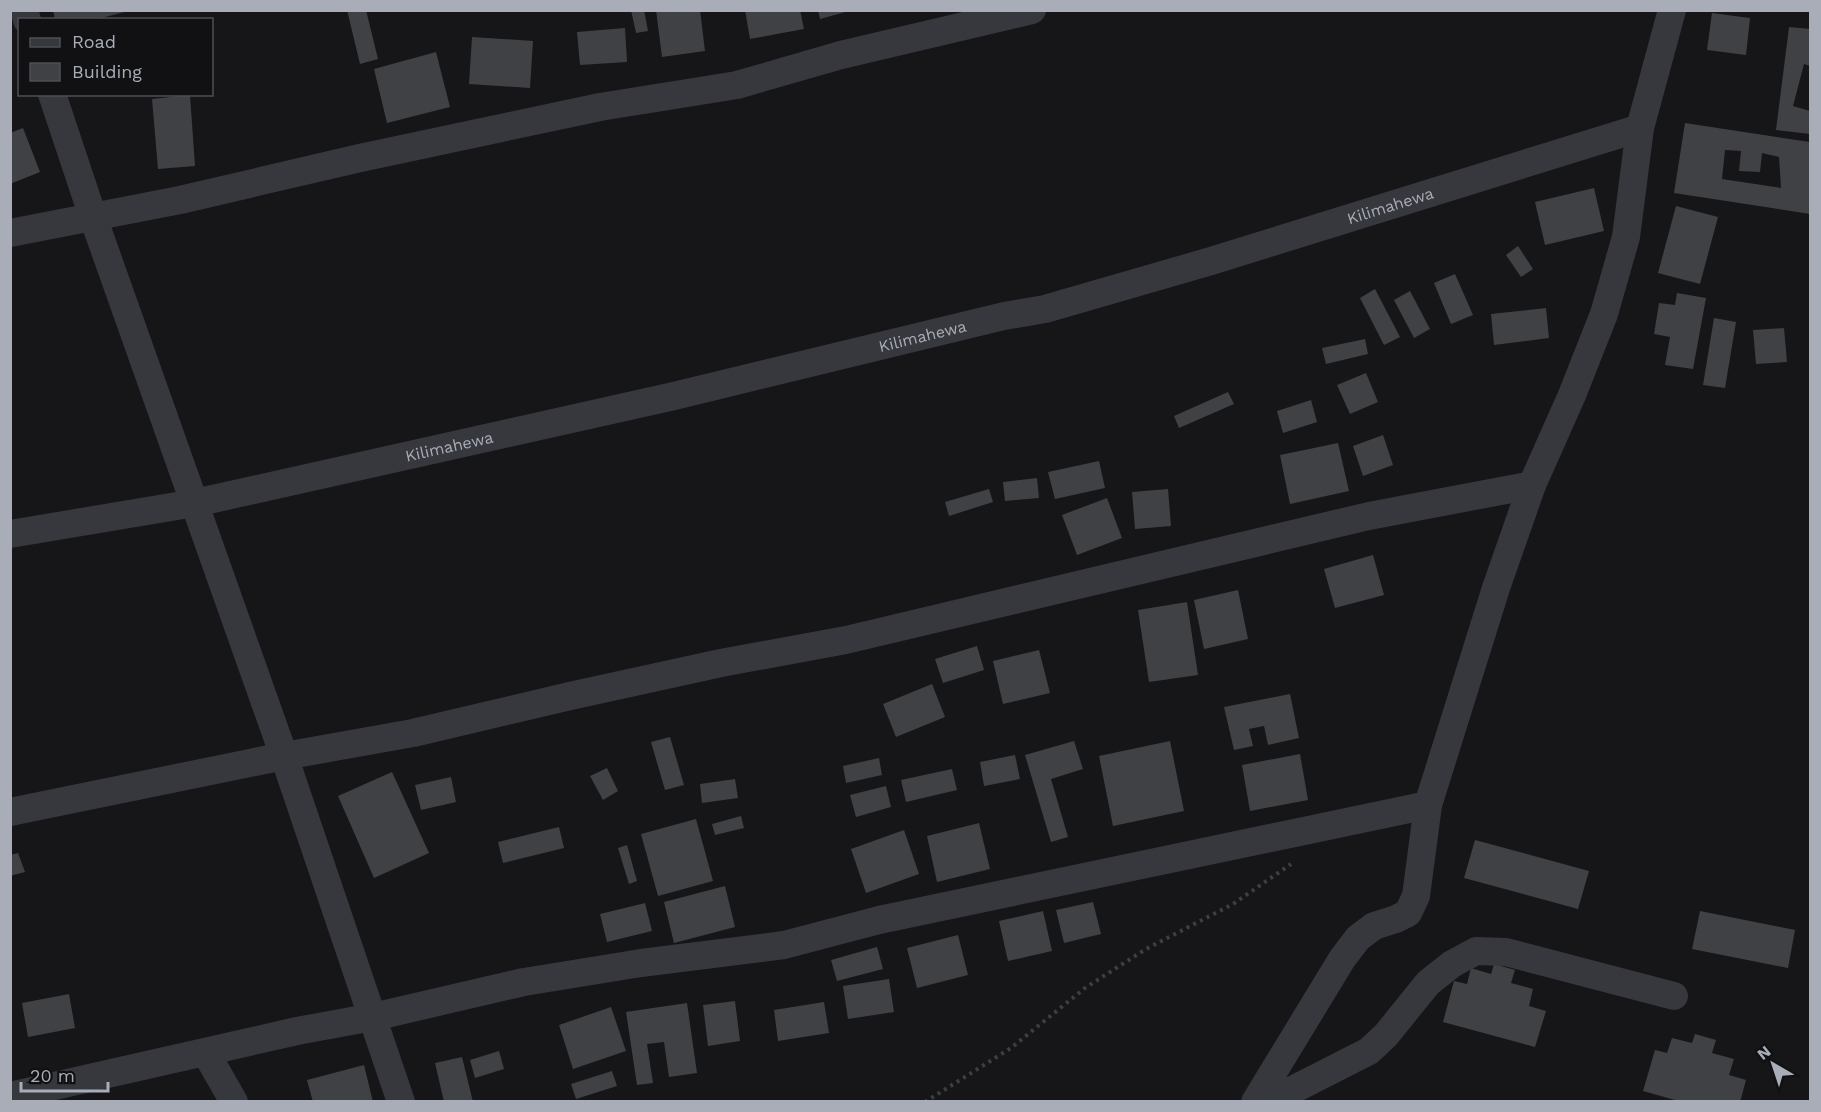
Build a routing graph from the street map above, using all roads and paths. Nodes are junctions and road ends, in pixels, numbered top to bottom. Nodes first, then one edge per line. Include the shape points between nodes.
1 (1032, 10) edge
2 (1672, 10) edge
3 (53, 96) edge
4 (1640, 128) junction
5 (93, 217) junction
6 (10, 233) edge
7 (1532, 485) junction
8 (195, 503) junction
9 (10, 534) edge
10 (284, 756) junction
11 (1428, 805) junction
12 (10, 812) edge
13 (1294, 862) dead end
14 (1674, 996) dead end
15 (373, 1017) junction
16 (206, 1053) junction
17 (10, 1096) edge
18 (234, 1101) edge
19 (401, 1101) edge
20 (925, 1101) edge
21 (1255, 1101) edge
22 (1269, 1101) edge

1 - 5 street via 841,55 737,85 600,107
2 - 4 street
3 - 5 street
4 - 7 street via 1626,237 1604,314
4 - 8 street, Kilimahewa via 1045,309
5 - 6 street
5 - 8 street
7 - 10 street via 1370,516 846,640 721,663 413,733
7 - 11 street
8 - 9 street, Kilimahewa
8 - 10 street
10 - 12 street
10 - 15 street
11 - 15 street via 879,920 784,945 524,982
11 - 21 street via 1416,896 1408,913 1374,926 1358,938
13 - 20 path via 1233,904 1146,949 1085,988 1011,1048
14 - 22 street via 1506,952 1476,951 1428,983 1369,1051
15 - 16 street
15 - 19 street
16 - 17 street
16 - 18 street

